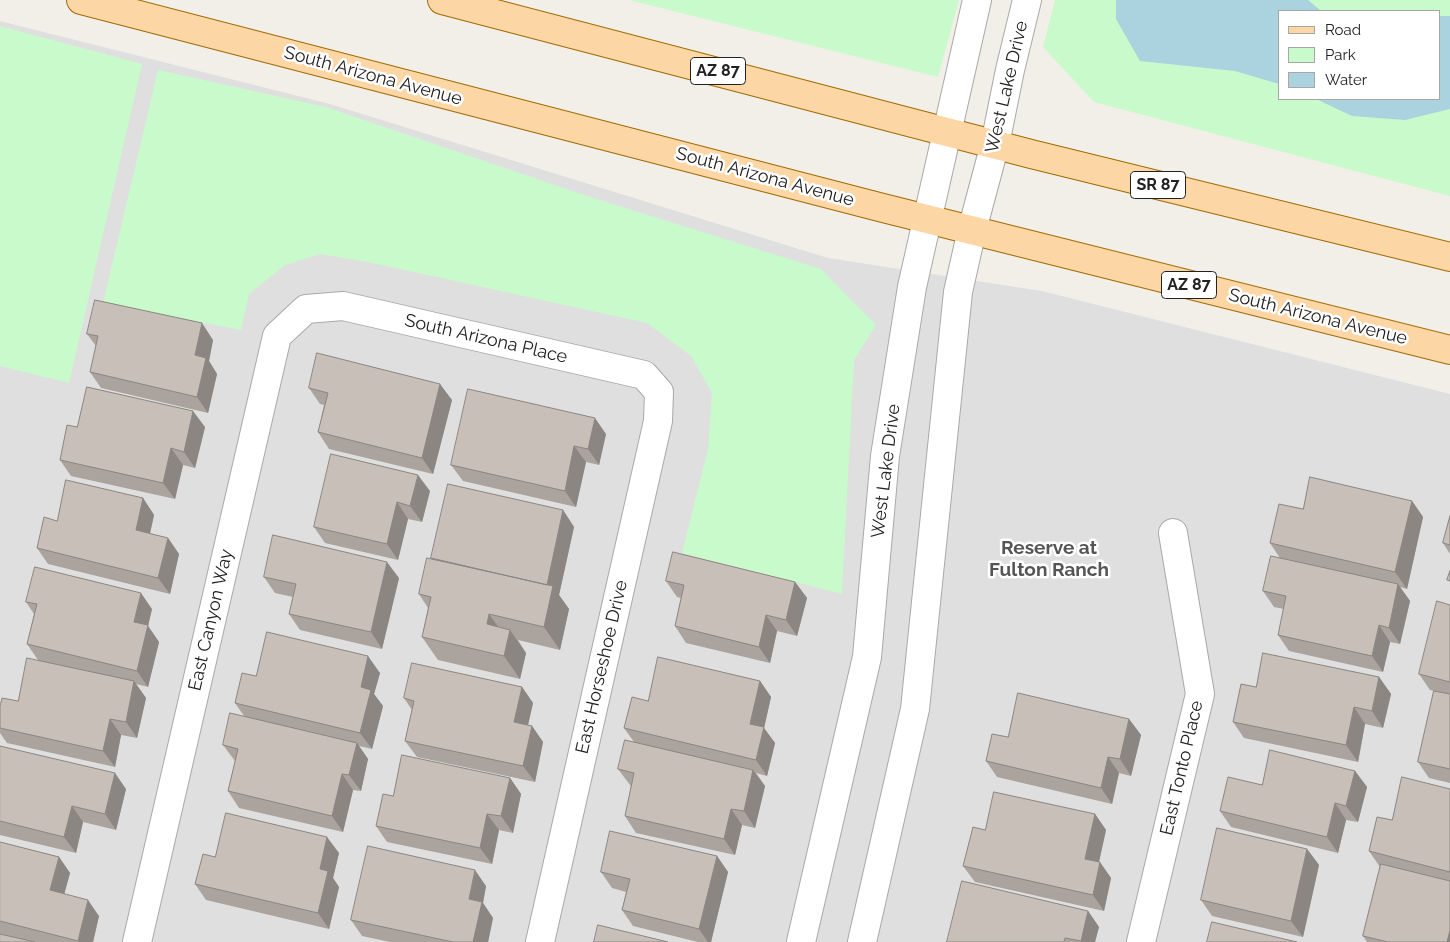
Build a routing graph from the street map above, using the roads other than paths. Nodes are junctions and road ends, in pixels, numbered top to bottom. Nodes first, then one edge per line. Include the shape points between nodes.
1 (81, 0) edge
2 (442, 0) edge
3 (978, 0) edge
4 (1027, 0) edge
5 (946, 131) junction
6 (994, 144) junction
7 (928, 219) junction
8 (972, 230) junction
9 (1450, 257) edge
10 (306, 309) joint
11 (1450, 350) edge
12 (659, 392) joint
13 (1173, 533) dead end
14 (137, 942) edge
15 (540, 942) edge
16 (801, 942) edge
17 (862, 942) edge
18 (1141, 942) edge

1 - 7 main road, South Arizona Avenue / AZ 87
2 - 5 main road, AZ 87
3 - 5 street, West Lake Drive
4 - 6 street, West Lake Drive
5 - 6 main road, AZ 87
5 - 7 street, West Lake Drive
6 - 8 street, West Lake Drive
6 - 9 main road, SR 87
7 - 8 main road, South Arizona Avenue / AZ 87
7 - 16 street, West Lake Drive via 912,287 885,456 866,658
8 - 11 main road, South Arizona Avenue / AZ 87
8 - 17 street, West Lake Drive via 958,292 915,709
10 - 12 street, South Arizona Place via 343,306 644,375
10 - 14 street, East Canyon Way via 277,336
12 - 15 street, East Horseshoe Drive via 658,421
13 - 18 street, East Tonto Place via 1200,694

